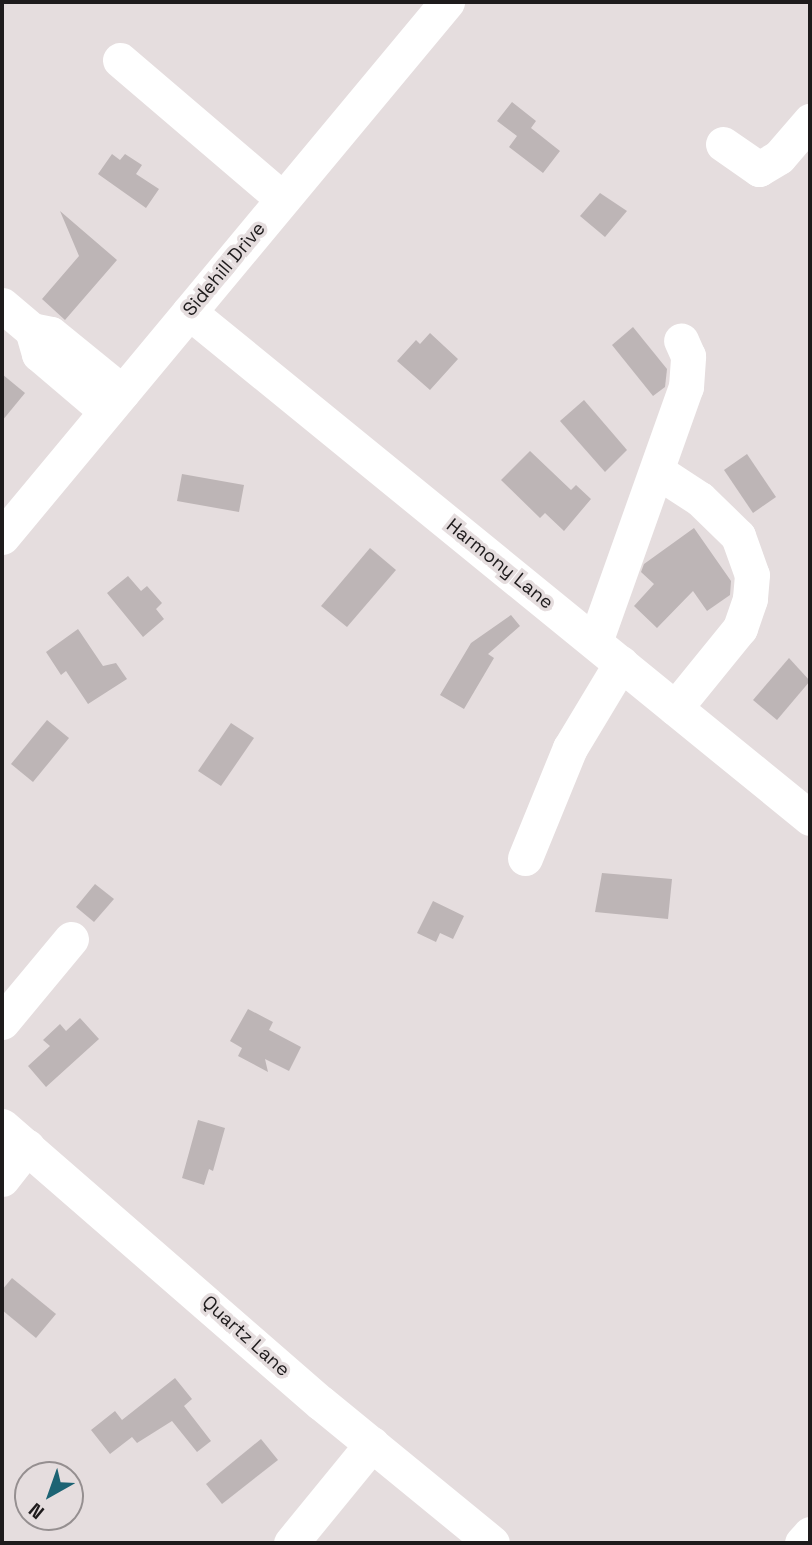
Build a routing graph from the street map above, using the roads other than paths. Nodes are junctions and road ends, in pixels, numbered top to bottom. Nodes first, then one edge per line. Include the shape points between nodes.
1 (447, 2) edge
2 (120, 60) dead end
3 (810, 121) edge
4 (723, 144) dead end
5 (283, 199) junction
6 (2, 305) edge
7 (189, 312) junction
8 (681, 340) dead end
9 (114, 402) junction
10 (657, 471) junction
11 (2, 537) edge
12 (608, 652) junction
13 (676, 708) junction
14 (810, 818) edge
15 (525, 858) dead end
16 (71, 939) dead end
17 (2, 1022) edge
18 (14, 1137) edge
19 (2, 1179) edge
20 (372, 1444) junction
21 (810, 1534) edge
22 (291, 1543) edge
23 (492, 1543) edge
24 (802, 1543) edge

1 - 5 street, Sidehill Drive
2 - 5 street
3 - 4 street via 779,157 759,169
5 - 7 street, Sidehill Drive
6 - 9 street via 32,330 51,334
7 - 9 street, Sidehill Drive
7 - 12 street, Harmony Lane
8 - 10 street via 688,356 686,387
9 - 11 street, Sidehill Drive
10 - 12 street
10 - 13 street via 701,499 737,536 752,575 740,628
12 - 13 street, Harmony Lane
12 - 15 street
13 - 14 street, Harmony Lane
16 - 17 street
18 - 19 street
18 - 20 street, Quartz Lane
20 - 22 street
20 - 23 street, Quartz Lane
21 - 24 street

